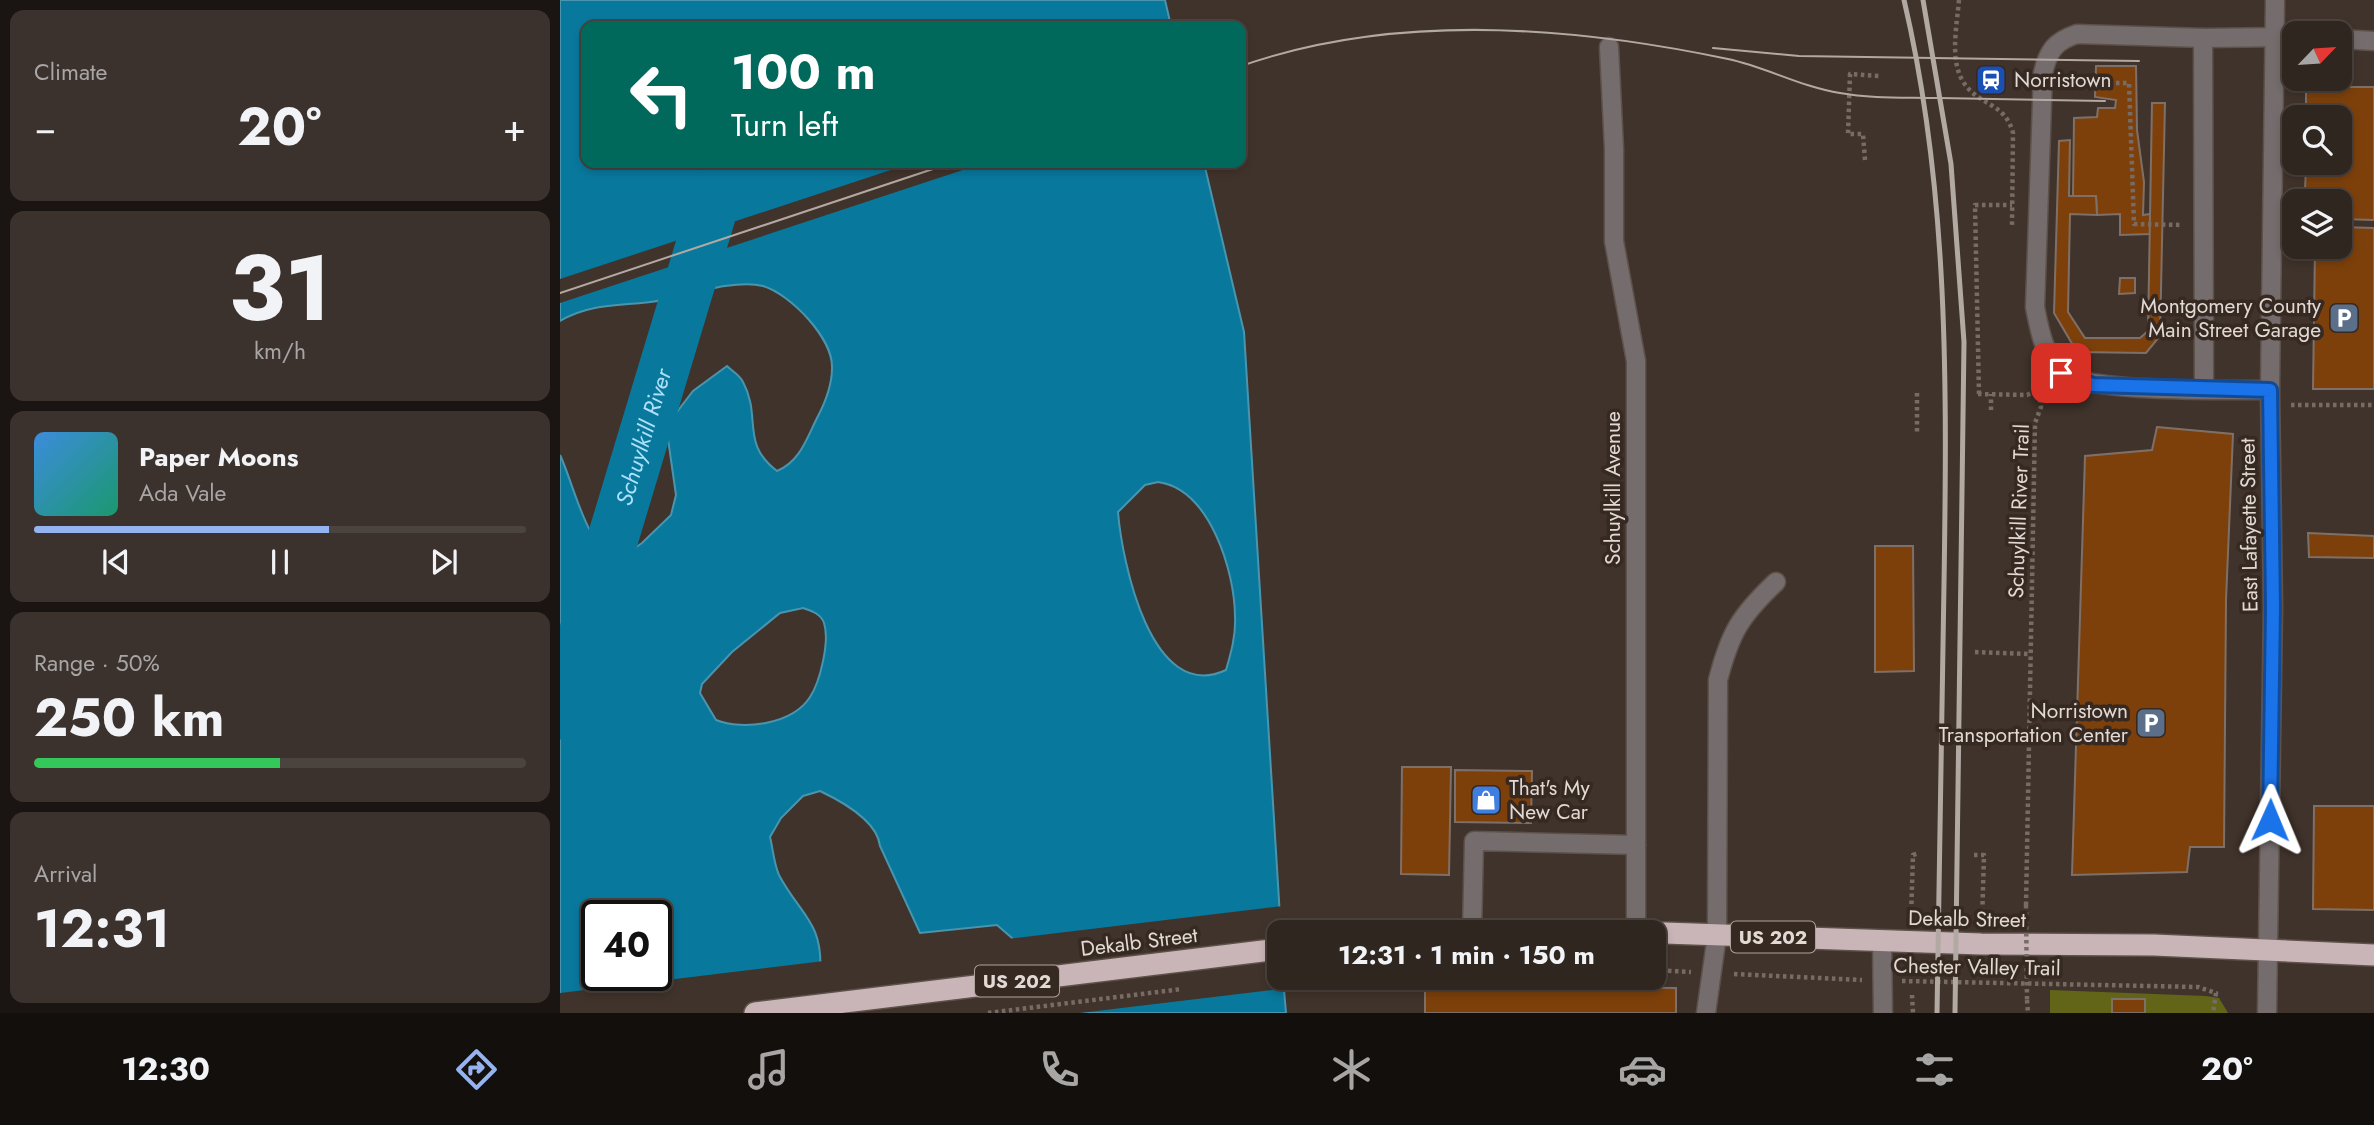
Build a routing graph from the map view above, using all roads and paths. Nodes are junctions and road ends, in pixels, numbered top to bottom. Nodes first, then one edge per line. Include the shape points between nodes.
1 (1959, 0) edge
2 (2275, 0) edge
3 (2274, 36) junction
4 (2282, 36) edge
5 (2203, 38) junction
6 (2352, 40) edge
7 (2374, 41) edge
8 (1609, 47) dead end
9 (1879, 76) dead end
10 (2095, 83) dead end
11 (1864, 160) dead end
12 (2012, 205) junction
13 (2203, 226) junction
14 (2013, 232) dead end
15 (2031, 371) dead end
16 (2204, 389) junction
17 (1917, 393) dead end
18 (1991, 394) junction
19 (2027, 395) dead end
20 (2271, 397) junction
21 (2374, 405) edge
22 (1991, 410) dead end
23 (1917, 433) dead end
24 (1776, 582) dead end
25 (1975, 652) dead end
26 (2030, 654) junction
27 (1636, 845) junction
28 (1919, 853) dead end
29 (1974, 855) dead end
30 (1912, 896) dead end
31 (1983, 900) dead end
32 (1472, 920) edge
33 (1636, 920) edge
34 (1666, 933) edge
35 (1717, 935) junction
36 (1882, 941) junction
37 (1267, 950) edge
38 (2268, 952) junction
39 (2374, 955) edge
40 (1666, 971) edge
41 (1689, 972) dead end
42 (1737, 974) dead end
43 (1881, 981) junction
44 (1196, 987) dead end
45 (1913, 995) dead end
46 (755, 1013) edge
47 (988, 1013) edge
48 (1706, 1013) edge
49 (1883, 1013) edge
50 (1913, 1013) edge
51 (2028, 1013) edge
52 (2213, 1013) edge
53 (2267, 1013) edge

1 - 12 path via 1957,65 1964,84 2010,119
2 - 3 street, East Lafayette Street
3 - 4 street
3 - 5 street
3 - 20 street, East Lafayette Street
5 - 13 street
5 - 16 street via 2077,34 2061,39 2048,52 2043,74 2035,307 2041,335 2061,373 2093,385
6 - 7 street
8 - 27 street, Schuylkill Avenue via 1614,241 1636,361
9 - 11 path via 1850,74 1848,134 1863,134
10 - 13 path via 2129,83 2134,224
12 - 14 path
12 - 18 path via 1975,205 1978,394
13 - 16 street
15 - 26 path, Schuylkill River Trail via 2038,381 2042,407 2035,423
16 - 20 street
17 - 23 path
18 - 19 path
18 - 22 path
20 - 21 path
20 - 38 street, East Lafayette Street
24 - 35 street via 1728,639 1718,680
25 - 26 path
26 - 51 path, Schuylkill River Trail, bridge
27 - 32 street via 1474,841
27 - 33 street, Schuylkill Avenue
28 - 30 path via 1913,855
29 - 31 path via 1984,855
34 - 35 highway, Dekalb Street / US 202
35 - 36 highway, Dekalb Street / US 202
35 - 48 street
36 - 38 highway, Dekalb Street / US 202 via 2154,945
36 - 43 street
37 - 46 highway, Dekalb Street / US 202
38 - 39 highway, Dekalb Street / US 202
38 - 53 street, East Lafayette Street
40 - 41 path
42 - 43 path, Chester Valley Trail
43 - 49 street
43 - 52 path, Chester Valley Trail via 2197,987 2216,993
44 - 47 path
45 - 50 path

